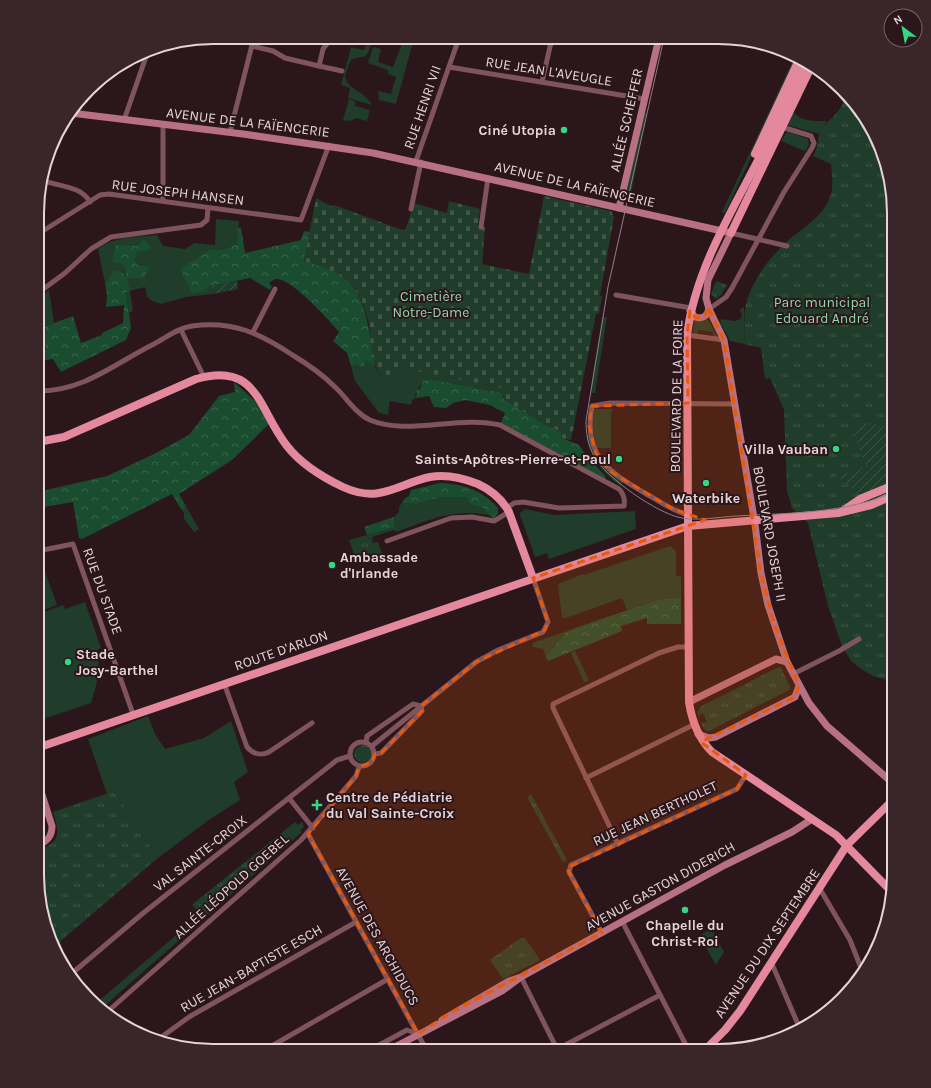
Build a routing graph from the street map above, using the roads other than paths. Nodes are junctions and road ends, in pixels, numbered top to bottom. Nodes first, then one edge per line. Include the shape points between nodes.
1 (327, 44) edge
2 (457, 44) edge
3 (551, 44) edge
4 (658, 44) edge
5 (252, 46) joint
6 (146, 58) edge
7 (797, 64) edge
8 (319, 66) junction
9 (449, 67) junction
10 (803, 67) edge
11 (342, 71) dead end
12 (809, 71) edge
13 (542, 82) junction
14 (645, 99) junction
15 (76, 114) edge
16 (124, 120) junction
17 (163, 124) junction
18 (782, 127) junction
19 (230, 132) junction
20 (770, 138) junction
21 (329, 145) junction
22 (418, 162) junction
23 (488, 178) junction
24 (47, 181) edge
25 (163, 201) junction
26 (90, 202) junction
27 (736, 202) junction
28 (208, 208) junction
29 (619, 208) junction
30 (743, 208) junction
31 (411, 209) dead end
32 (481, 227) dead end
33 (44, 230) edge
34 (726, 232) junction
35 (758, 239) junction
36 (787, 246) dead end
37 (44, 289) edge
38 (275, 289) dead end
39 (616, 295) dead end
40 (691, 308) junction
41 (708, 308) junction
42 (181, 330) junction
43 (253, 332) junction
44 (687, 335) junction
45 (724, 340) junction
46 (204, 377) junction
47 (44, 391) edge
48 (684, 403) junction
49 (735, 404) junction
50 (44, 441) edge
51 (887, 488) edge
52 (887, 498) edge
53 (508, 510) junction
54 (838, 513) junction
55 (689, 515) junction
56 (755, 521) junction
57 (688, 526) junction
58 (387, 541) dead end
59 (44, 550) edge
60 (533, 578) junction
61 (859, 639) dead end
62 (688, 647) junction
63 (788, 662) junction
64 (793, 674) junction
65 (224, 683) junction
66 (799, 686) junction
67 (689, 702) junction
68 (421, 706) junction
69 (133, 714) junction
70 (312, 723) dead end
71 (693, 724) junction
72 (698, 734) junction
73 (366, 742) junction
74 (44, 746) edge
75 (372, 746) junction
76 (375, 754) junction
77 (350, 756) junction
78 (359, 767) junction
79 (746, 775) junction
80 (586, 778) junction
81 (887, 778) edge
82 (289, 798) junction
83 (44, 801) edge
84 (45, 804) joint
85 (887, 807) edge
86 (812, 819) junction
87 (313, 828) junction
88 (308, 834) junction
89 (44, 841) edge
90 (618, 844) junction
91 (847, 845) junction
92 (887, 887) edge
93 (820, 889) junction
94 (622, 921) junction
95 (356, 922) junction
96 (602, 933) junction
97 (772, 964) junction
98 (860, 966) edge
99 (74, 972) edge
100 (521, 978) junction
101 (388, 979) junction
102 (660, 994) junction
103 (110, 1009) edge
104 (798, 1024) edge
105 (418, 1034) junction
106 (162, 1036) edge
107 (275, 1044) edge
108 (381, 1044) edge
109 (400, 1044) edge
110 (423, 1044) edge
111 (553, 1044) edge
112 (567, 1044) edge
113 (685, 1044) edge
114 (711, 1044) edge

1 - 8 street
2 - 9 street, RUE HENRI VII
3 - 13 street
4 - 14 main road, ALLÉE SCHEFFER
5 - 8 street via 273,51 285,58
5 - 19 street
6 - 16 street
7 - 27 main road, BOULEVARD DE LA FOIRE via 749,167
8 - 11 street
9 - 13 street, RUE JEAN L'AVEUGLE
9 - 22 street, RUE HENRI VII
10 - 20 main road, BOULEVARD DE LA FOIRE
12 - 18 main road, BOULEVARD DE LA FOIRE
13 - 14 street, RUE JEAN L'AVEUGLE
14 - 29 main road, ALLÉE SCHEFFER
15 - 16 main road, AVENUE DE LA FAÏENCERIE
16 - 17 main road, AVENUE DE LA FAÏENCERIE
17 - 19 main road, AVENUE DE LA FAÏENCERIE
17 - 25 street
18 - 30 main road, BOULEVARD DE LA FOIRE
18 - 35 street via 808,135 814,143
19 - 21 main road, AVENUE DE LA FAÏENCERIE
20 - 27 main road, BOULEVARD DE LA FOIRE
20 - 30 main road, BOULEVARD DE LA FOIRE
21 - 22 main road, AVENUE DE LA FAÏENCERIE
21 - 28 street, RUE JOSEPH HANSEN via 301,220
22 - 23 main road, AVENUE DE LA FAÏENCERIE
22 - 31 street
23 - 29 main road, AVENUE DE LA FAÏENCERIE
23 - 32 street
24 - 26 street via 80,190
25 - 26 street, RUE JOSEPH HANSEN via 109,194 100,195
25 - 28 street, RUE JOSEPH HANSEN
26 - 33 street, RUE JOSEPH HANSEN
27 - 34 main road, BOULEVARD DE LA FOIRE
28 - 37 street via 207,220 201,225 118,236 100,242
29 - 34 main road, AVENUE DE LA FAÏENCERIE
30 - 34 main road, BOULEVARD DE LA FOIRE
34 - 35 street
34 - 40 main road, BOULEVARD DE LA FOIRE via 698,285
34 - 41 main road, BOULEVARD JOSEPH II via 708,280
35 - 36 street
35 - 41 street via 726,297
38 - 43 street
39 - 40 street
40 - 41 main road via 698,302
40 - 41 main road via 695,317 702,318
40 - 44 main road, BOULEVARD DE LA FOIRE
41 - 45 main road, BOULEVARD JOSEPH II
42 - 43 street via 192,326 221,325
42 - 46 street
42 - 47 street via 149,345 115,368 94,378
43 - 53 street via 321,374 369,419 398,425 479,422 500,425 619,489 624,496 624,506 559,508 523,502 514,503
44 - 45 street
44 - 48 main road, BOULEVARD DE LA FOIRE
45 - 49 main road, BOULEVARD JOSEPH II
46 - 50 main road via 64,437
46 - 53 main road via 223,375 236,378 249,386 261,400 282,438 295,455 331,481 358,492 373,494 389,492 420,480 440,476 461,478 491,491
48 - 49 street
48 - 55 main road, BOULEVARD DE LA FOIRE
48 - 55 street via 610,403 592,406 589,425 596,454 611,472 673,509
49 - 56 main road, BOULEVARD JOSEPH II
51 - 54 main road via 860,499
52 - 54 main road, ROUTE D'ARLON
53 - 58 street via 494,521 472,517 451,518
53 - 60 main road
54 - 56 main road, ROUTE D'ARLON
55 - 57 main road, BOULEVARD DE LA FOIRE
56 - 57 main road, ROUTE D'ARLON
56 - 63 main road, BOULEVARD JOSEPH II via 762,579
57 - 60 main road, ROUTE D'ARLON
57 - 62 main road, BOULEVARD DE LA FOIRE
59 - 69 street, RUE DU STADE via 73,544
60 - 65 main road, ROUTE D'ARLON
60 - 68 street, VAL SAINTE-CROIX via 548,622 545,630 481,659
61 - 64 street
62 - 67 main road, BOULEVARD DE LA FOIRE
62 - 80 street via 659,652 554,704 553,708
63 - 64 main road, BOULEVARD JOSEPH II
63 - 67 main road via 776,659
64 - 66 main road, BOULEVARD JOSEPH II
65 - 69 main road, ROUTE D'ARLON
65 - 70 street via 247,747 255,753 269,752
66 - 72 main road via 795,697 716,737 709,738
66 - 81 main road, BOULEVARD JOSEPH II via 808,703 827,726
67 - 71 main road, BOULEVARD DE LA FOIRE
68 - 73 street, VAL SAINTE-CROIX via 413,704 367,736
68 - 75 street, VAL SAINTE-CROIX
68 - 76 street, VAL SAINTE-CROIX via 422,711 381,753
69 - 74 main road, ROUTE D'ARLON
71 - 72 main road, BOULEVARD DE LA FOIRE
71 - 80 street
72 - 79 main road, BOULEVARD DE LA FOIRE via 712,752
73 - 75 street
73 - 77 street, VAL SAINTE-CROIX via 356,743
75 - 76 street
76 - 78 street, VAL SAINTE-CROIX via 372,762
77 - 78 street via 353,763
77 - 82 street, VAL SAINTE-CROIX via 340,758
78 - 87 street, ALLÉE LÉOPOLD GOEBEL via 356,776
79 - 86 main road, BOULEVARD DE LA FOIRE
79 - 90 street, RUE JEAN BERTHOLET via 737,789
80 - 90 street
82 - 87 street
82 - 99 street, VAL SAINTE-CROIX via 142,914
83 - 84 main road
84 - 89 main road via 52,833
85 - 91 main road, AVENUE DU DIX SEPTEMBRE
86 - 91 main road, BOULEVARD DE LA FOIRE
86 - 94 main road, AVENUE GASTON DIDERICH
87 - 88 street, ALLÉE LÉOPOLD GOEBEL
88 - 95 street, AVENUE DES ARCHIDUCS
88 - 103 street, ALLÉE LÉOPOLD GOEBEL
90 - 96 street, RUE JEAN BERTHOLET via 569,868 575,885
91 - 92 main road, BOULEVARD DE LA FOIRE
91 - 93 main road, AVENUE DU DIX SEPTEMBRE
93 - 97 main road, AVENUE DU DIX SEPTEMBRE
93 - 98 street via 850,940
94 - 96 main road, AVENUE GASTON DIDERICH
94 - 102 street
95 - 101 street, AVENUE DES ARCHIDUCS
95 - 106 street, RUE JEAN-BAPTISTE ESCH via 189,1017
96 - 100 main road, AVENUE GASTON DIDERICH
97 - 104 street
97 - 114 main road, AVENUE DU DIX SEPTEMBRE via 740,1011
100 - 105 main road, AVENUE GASTON DIDERICH via 454,1018
100 - 111 street
101 - 105 street, AVENUE DES ARCHIDUCS
101 - 107 street
102 - 112 street
102 - 113 street
105 - 108 street, AVENUE GASTON DIDERICH via 407,1030
105 - 109 main road, AVENUE GASTON DIDERICH
105 - 110 street, AVENUE DES ARCHIDUCS

